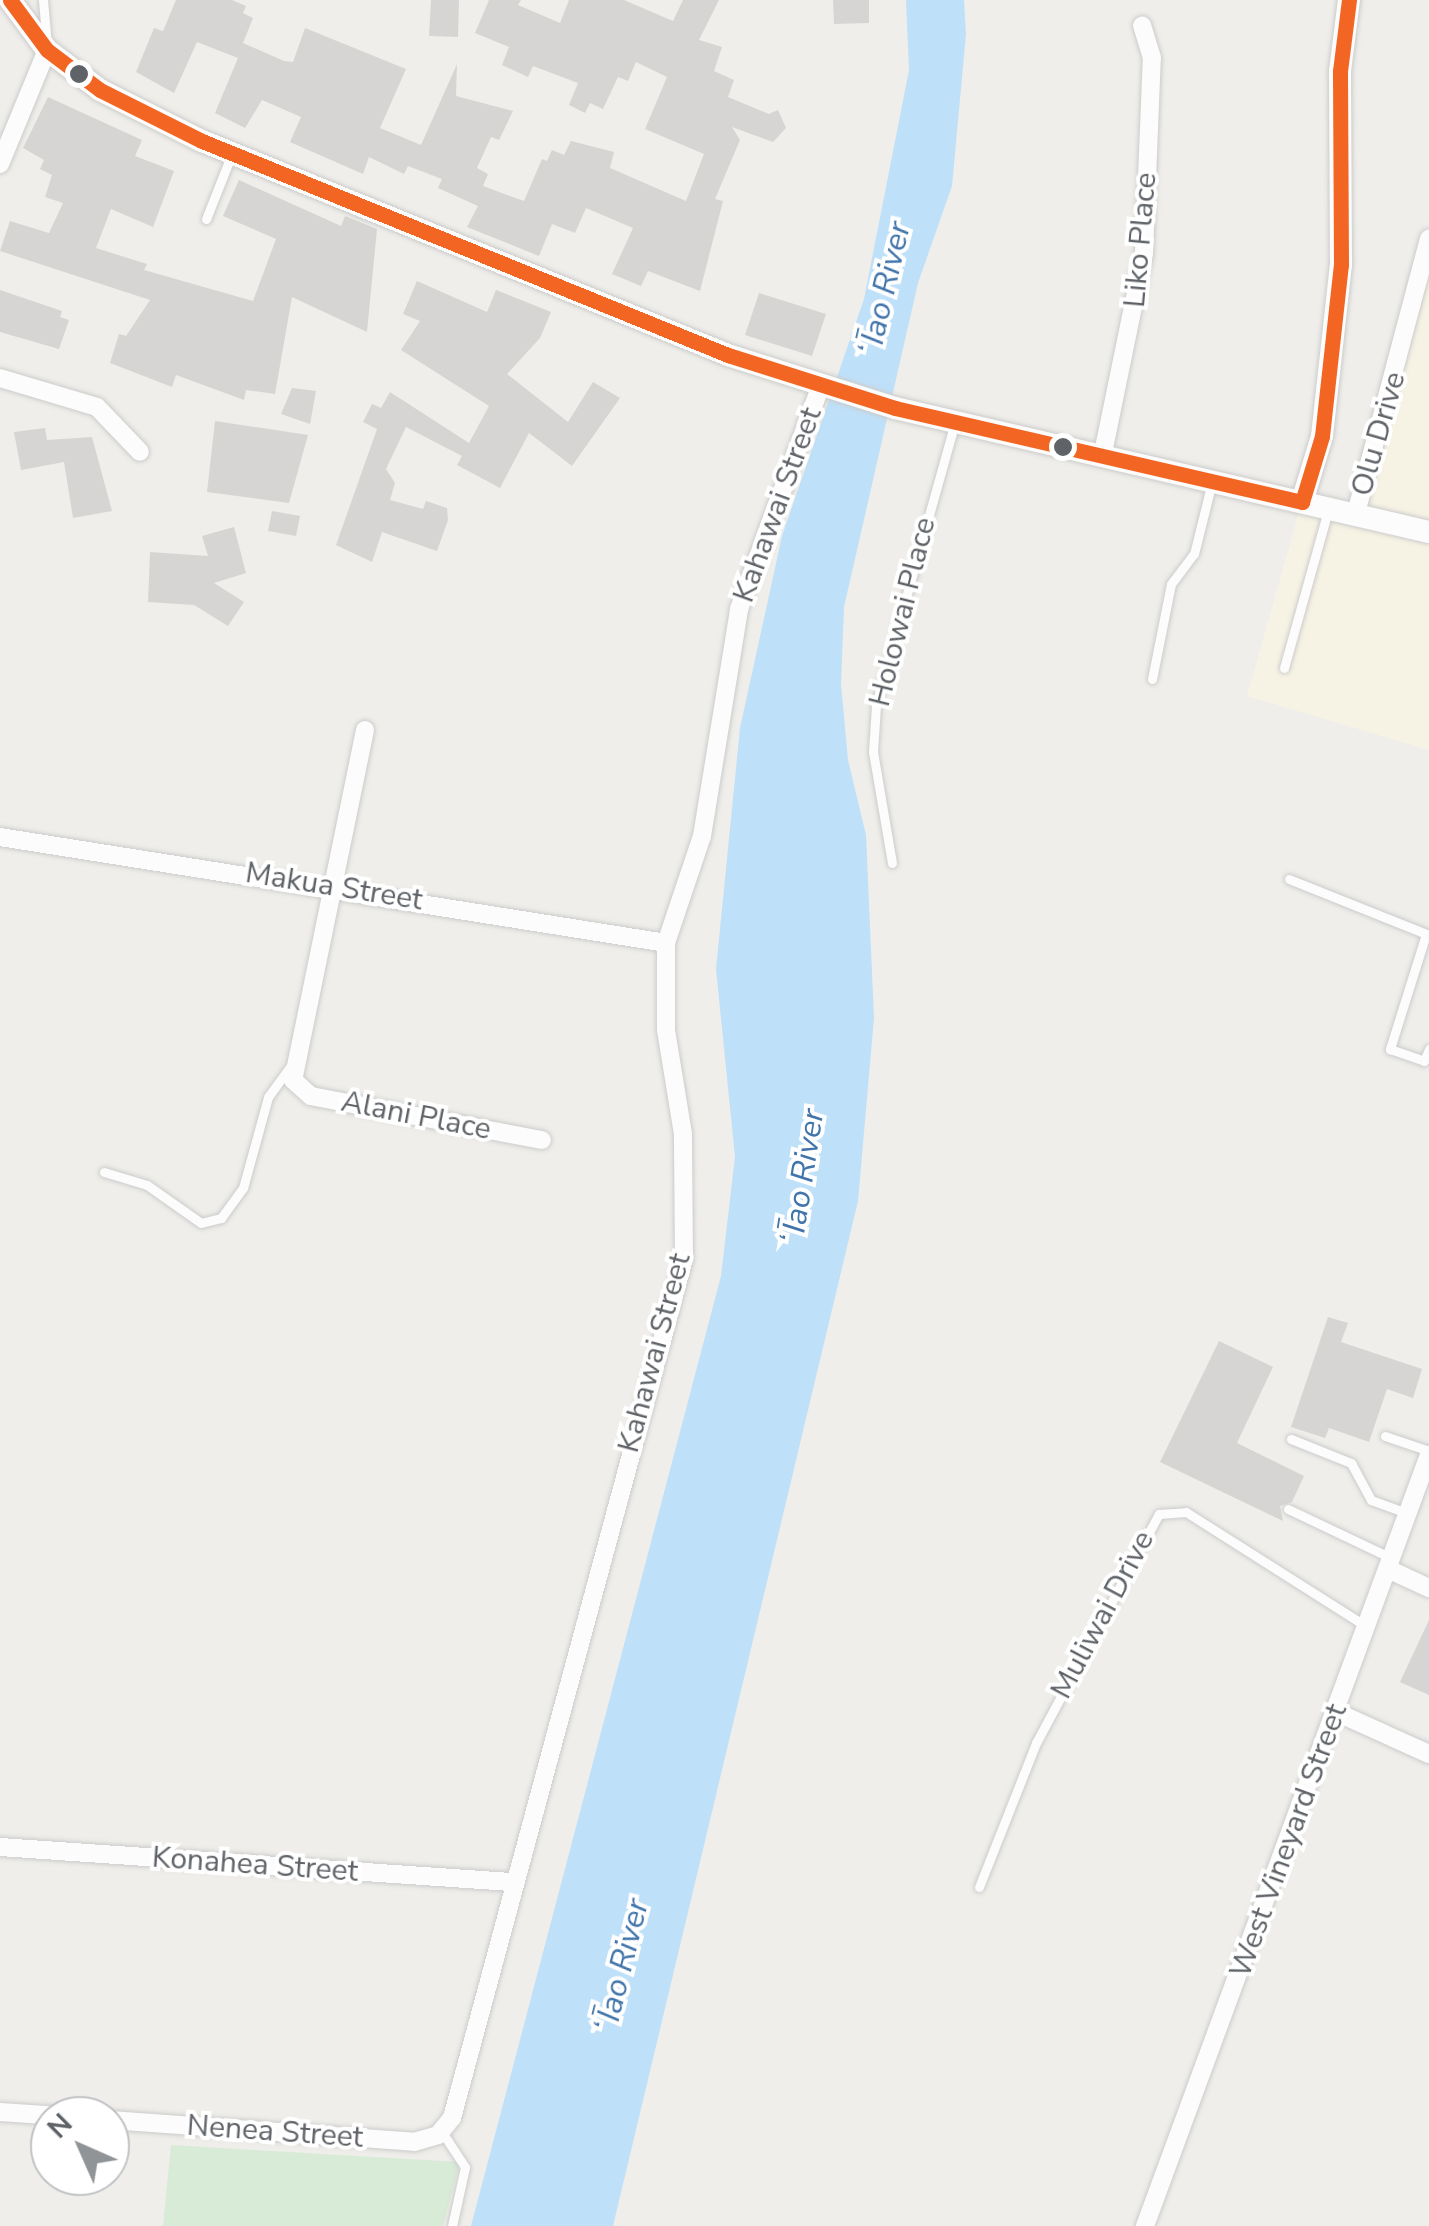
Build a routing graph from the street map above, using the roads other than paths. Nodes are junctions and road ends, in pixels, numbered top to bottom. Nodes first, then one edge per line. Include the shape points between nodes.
1 (10, 0) edge
2 (43, 0) edge
3 (1349, 0) edge
4 (1142, 25) dead end
5 (47, 50) junction
6 (232, 154) junction
7 (0, 164) edge
8 (206, 219) dead end
9 (1429, 239) edge
10 (1428, 264) edge
11 (0, 378) edge
12 (820, 388) junction
13 (954, 422) junction
14 (140, 452) dead end
15 (1103, 452) junction
16 (1213, 480) junction
17 (1302, 502) junction
18 (1329, 507) junction
19 (1356, 513) junction
20 (1429, 532) edge
21 (1284, 668) dead end
22 (1152, 679) dead end
23 (364, 730) dead end
24 (0, 837) edge
25 (892, 863) dead end
26 (1289, 879) dead end
27 (330, 885) junction
28 (1427, 935) edge
29 (666, 943) junction
30 (1429, 1048) edge
31 (293, 1074) junction
32 (542, 1140) dead end
33 (104, 1172) dead end
34 (1385, 1436) dead end
35 (1290, 1439) dead end
36 (1428, 1459) edge
37 (1288, 1509) dead end
38 (1409, 1514) junction
39 (1392, 1564) junction
40 (1429, 1588) edge
41 (1368, 1627) junction
42 (1336, 1712) junction
43 (1429, 1754) edge
44 (0, 1847) edge
45 (511, 1882) junction
46 (979, 1887) dead end
47 (0, 2112) edge
48 (30, 2114) edge
49 (130, 2121) edge
50 (440, 2134) junction
51 (452, 2226) edge
52 (1145, 2226) edge

1 - 5 street
2 - 5 lane
3 - 17 street via 1340,71 1340,265 1322,436
4 - 15 street, Liko Place via 1152,58 1144,253
5 - 6 street via 100,90
5 - 7 street
6 - 8 lane
6 - 12 street
9 - 10 street, Olu Drive
10 - 19 street, Olu Drive
11 - 14 street via 97,407
12 - 13 street
12 - 29 street, Kahawai Street via 739,609 702,836
13 - 15 street
13 - 25 lane, Holowai Place via 876,706 873,752
15 - 16 street
16 - 17 street
16 - 22 lane via 1194,554 1171,584
17 - 18 street
18 - 19 street
18 - 21 lane
19 - 20 street
23 - 27 street
24 - 27 street, Makua Street
26 - 28 lane
27 - 29 street, Makua Street
27 - 31 street
28 - 30 lane via 1390,1048 1424,1060
29 - 45 street, Kahawai Street via 664,1001 684,1150 684,1259
31 - 32 street, Alani Place via 310,1096
31 - 33 lane via 268,1097 250,1171 221,1218 202,1224 148,1186
34 - 36 lane
35 - 38 lane via 1351,1463 1371,1500
36 - 38 street, West Vineyard Street
37 - 39 lane
38 - 39 street, West Vineyard Street
39 - 40 street
39 - 41 street, West Vineyard Street
41 - 42 street, West Vineyard Street
41 - 46 lane, Muliwai Drive via 1186,1512 1159,1514 1036,1743
42 - 43 street
42 - 52 street, West Vineyard Street
44 - 45 street, Konahea Street
45 - 50 street, Kahawai Street via 454,2110
47 - 48 street
49 - 50 street, Nenea Street via 414,2142
50 - 51 lane via 466,2167

